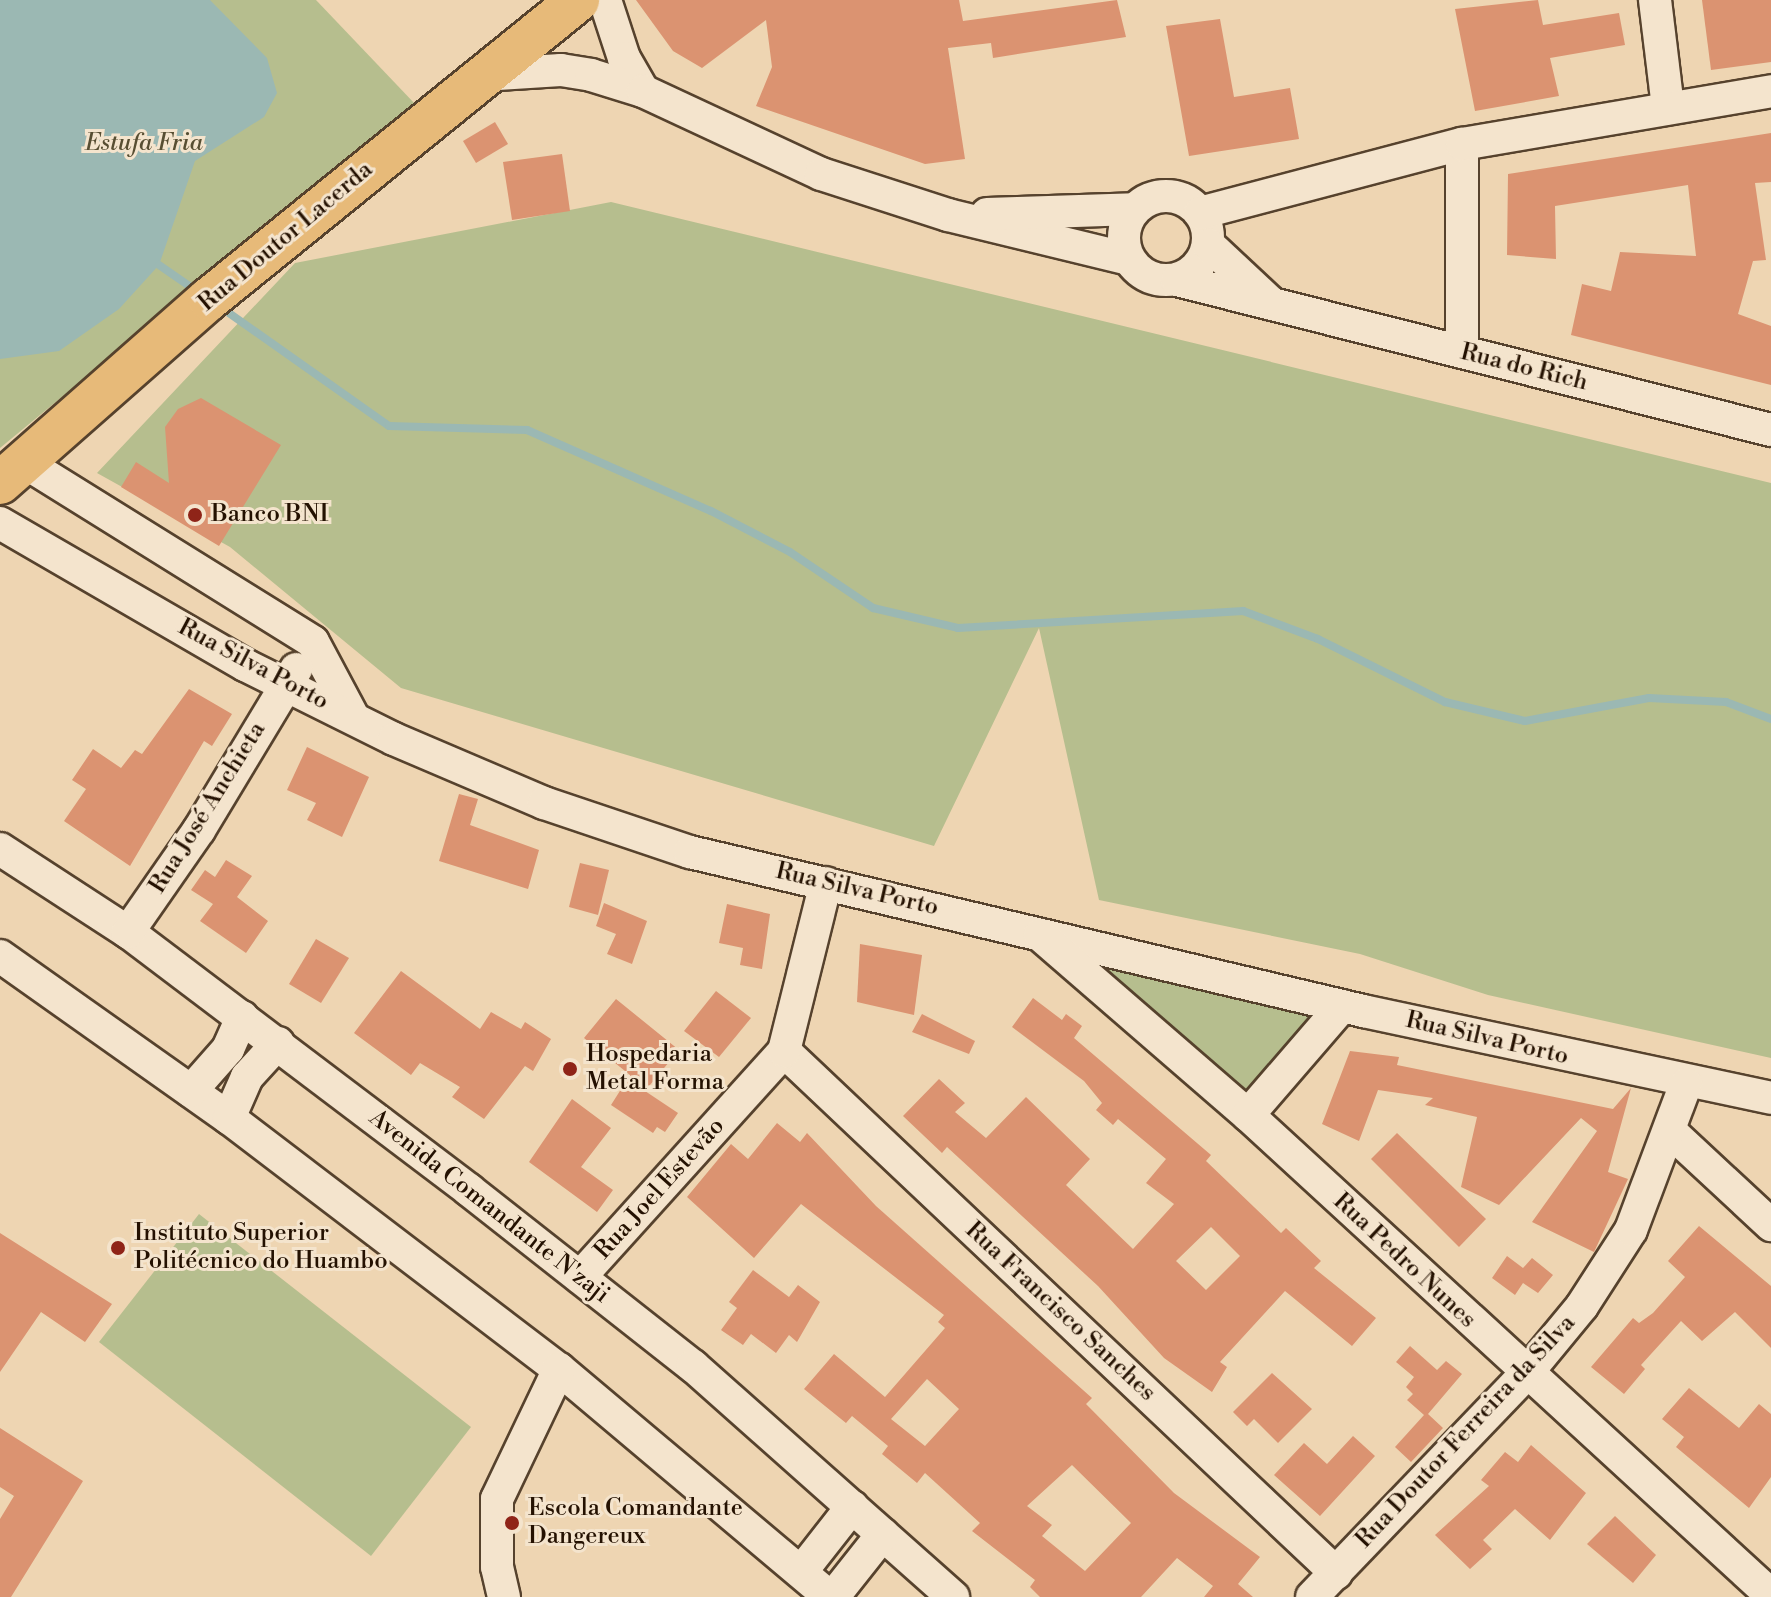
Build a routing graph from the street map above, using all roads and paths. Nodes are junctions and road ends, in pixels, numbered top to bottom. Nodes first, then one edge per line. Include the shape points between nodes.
1 (578, 0) edge
2 (605, 0) edge
3 (1655, 0) edge
4 (482, 75) junction
5 (643, 91) junction
6 (1771, 91) edge
7 (1668, 108) junction
8 (1462, 144) junction
9 (1134, 209) junction
10 (1200, 213) junction
11 (948, 215) junction
12 (1209, 245) junction
13 (1128, 259) junction
14 (1177, 280) junction
15 (1277, 309) junction
16 (1462, 352) junction
17 (1771, 430) edge
18 (12, 472) edge
19 (0, 523) edge
20 (313, 642) junction
21 (286, 685) junction
22 (352, 715) junction
23 (0, 849) edge
24 (826, 883) junction
25 (1034, 930) junction
26 (128, 932) junction
27 (0, 956) edge
28 (1342, 1006) junction
29 (242, 1017) junction
30 (278, 1043) junction
31 (784, 1051) junction
32 (1686, 1084) junction
33 (191, 1091) junction
34 (1771, 1098) edge
35 (1248, 1115) junction
36 (229, 1118) junction
37 (1671, 1132) junction
38 (1771, 1225) edge
39 (580, 1277) junction
40 (559, 1369) junction
41 (1526, 1374) junction
42 (852, 1507) junction
43 (883, 1534) junction
44 (801, 1572) junction
45 (1336, 1573) junction
46 (1771, 1595) edge
47 (504, 1597) edge
48 (832, 1597) edge
49 (953, 1597) edge
50 (1312, 1597) edge

1 - 4 main road, Rua Doutor Lacerda
2 - 5 street via 618,45
3 - 7 street
4 - 5 street via 561,70
4 - 18 main road, Rua Doutor Lacerda
5 - 11 street via 821,174
6 - 7 street
7 - 8 street
8 - 10 street
8 - 16 street
9 - 10 street via 1173,196
9 - 11 street
9 - 13 street via 1123,233
10 - 12 street
11 - 13 street
12 - 14 street via 1203,260
12 - 15 street
13 - 14 street via 1149,278
14 - 15 street, Rua do Rich
15 - 16 street, Rua do Rich
16 - 17 street, Rua do Rich
18 - 20 street
19 - 21 street, Rua Silva Porto
20 - 21 street, Rua José Anchieta
20 - 22 street
21 - 22 street, Rua Silva Porto
21 - 26 street, Rua José Anchieta via 199,830
22 - 24 street, Rua Silva Porto via 544,803 690,852
23 - 26 street, Avenida Comandante N'zaji
24 - 25 street, Rua Silva Porto
24 - 31 street, Rua Joel Estevão
25 - 28 street, Rua Silva Porto
25 - 35 street, Rua Pedro Nunes
26 - 29 street, Avenida Comandante N'zaji
27 - 33 street
28 - 32 street, Rua Silva Porto
28 - 35 street
29 - 30 street, Avenida Comandante N'zaji
29 - 33 street via 228,1049
30 - 36 street via 247,1077
30 - 39 street, Avenida Comandante N'zaji
31 - 39 street, Rua Joel Estevão
31 - 45 street, Rua Francisco Sanches
32 - 34 street, Rua Silva Porto
32 - 37 street, Rua Doutor Ferreira da Silva
33 - 36 street
35 - 41 street, Rua Pedro Nunes
36 - 40 street
37 - 38 street
37 - 41 street, Rua Doutor Ferreira da Silva via 1631,1230 1582,1306
39 - 42 street, Avenida Comandante N'zaji
40 - 44 street
40 - 47 street via 497,1499 497,1567
41 - 45 street, Rua Doutor Ferreira da Silva
41 - 46 street, Rua Pedro Nunes
42 - 43 street, Avenida Comandante N'zaji
42 - 44 street
43 - 48 street
43 - 49 street, Avenida Comandante N'zaji
44 - 48 street
45 - 50 street, Rua Doutor Ferreira da Silva

